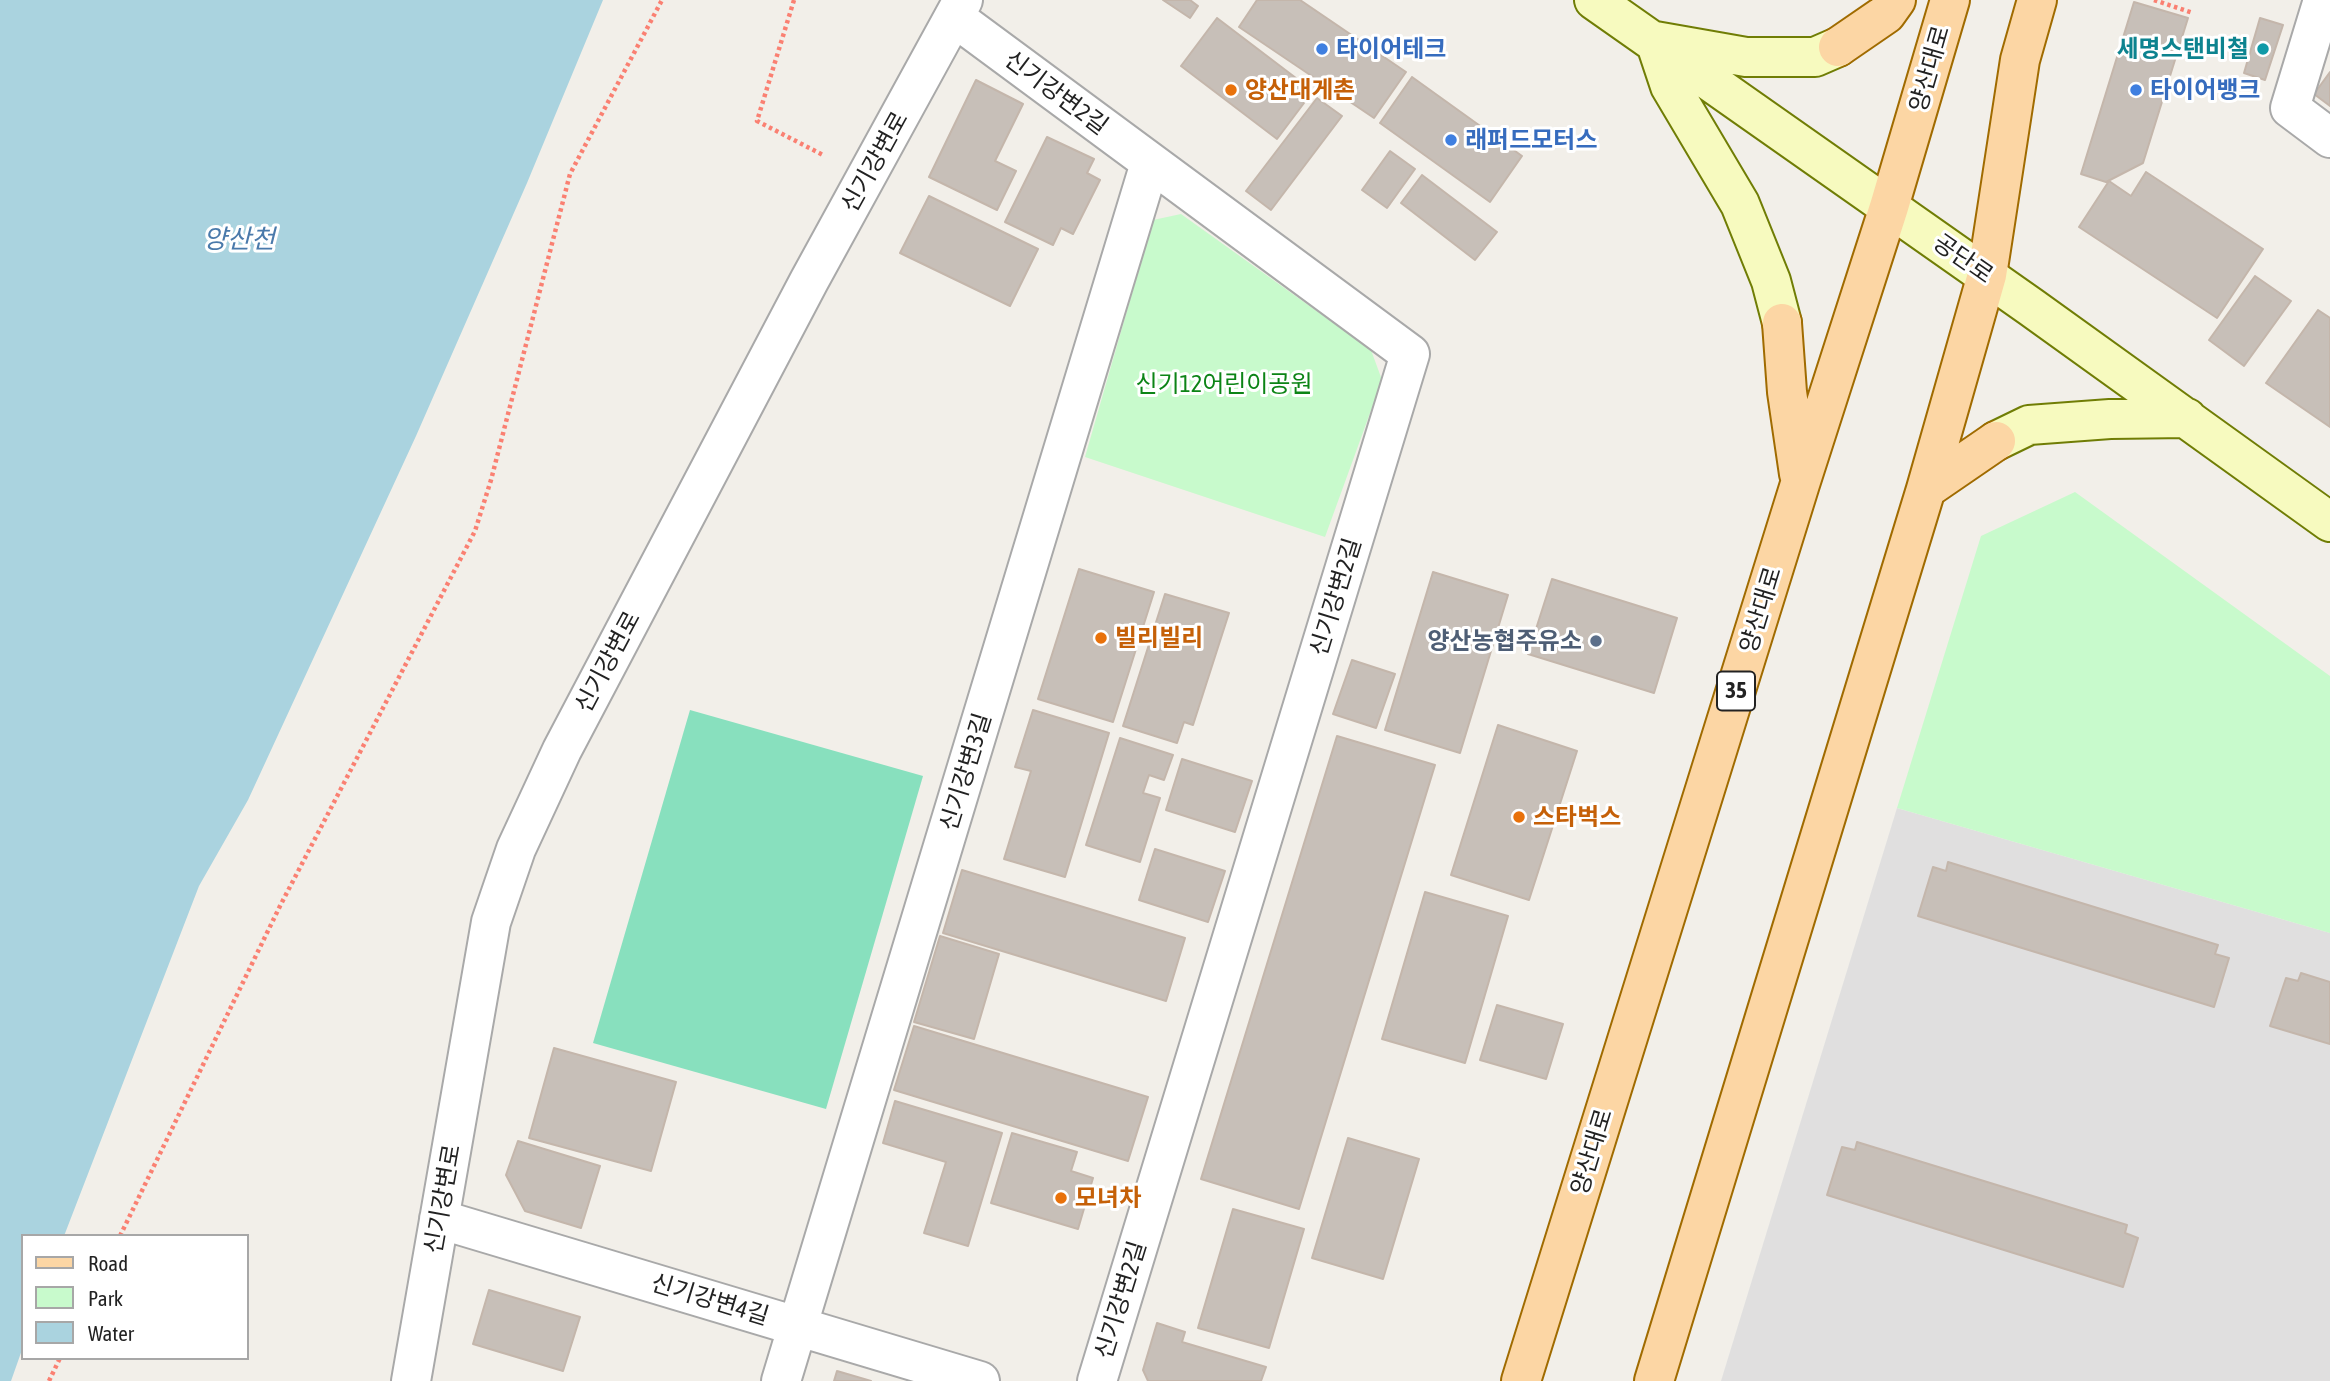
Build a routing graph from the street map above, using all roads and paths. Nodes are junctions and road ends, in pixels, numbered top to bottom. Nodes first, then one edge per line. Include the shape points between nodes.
1 (662, 0) edge
2 (794, 0) edge
3 (1594, 0) edge
4 (1896, 0) edge
5 (1950, 0) edge
6 (2037, 0) edge
7 (2154, 0) edge
8 (2323, 0) edge
9 (958, 9) edge
10 (2193, 13) dead end
11 (1654, 41) junction
12 (1838, 47) joint
13 (2330, 138) edge
14 (825, 156) dead end
15 (1150, 163) junction
16 (1889, 207) junction
17 (1987, 275) junction
18 (1782, 323) joint
19 (2187, 418) junction
20 (1996, 441) joint
21 (1800, 484) junction
22 (1926, 489) junction
23 (2330, 522) edge
24 (439, 1219) junction
25 (121, 1234) edge
26 (798, 1326) junction
27 (59, 1360) edge
28 (49, 1381) edge
29 (411, 1381) edge
30 (781, 1381) edge
31 (980, 1381) edge
32 (1097, 1381) edge
33 (1521, 1381) edge
34 (1654, 1381) edge

1 - 25 path via 570,174 475,531 280,906
2 - 14 path via 757,121
3 - 11 street, 공단로
4 - 12 main road via 1886,14
5 - 16 main road, 양산대로 / 35
6 - 17 main road via 2020,60
7 - 10 path
8 - 13 street via 2290,108
9 - 15 street, 신기강변2길
9 - 24 street, 신기강변로 via 568,738 516,849 491,922
11 - 12 street via 1746,57 1815,57
11 - 16 street, 공단로
11 - 18 street via 1670,86 1740,204
15 - 26 street, 신기강변3길
15 - 32 street, 신기강변2길 via 1410,355
16 - 17 street, 공단로
16 - 21 main road, 양산대로 / 35
17 - 19 street, 공단로
17 - 22 main road
18 - 21 main road
19 - 20 street via 2029,425
19 - 23 street, 공단로
20 - 22 main road
21 - 33 main road, 양산대로 / 35
22 - 34 main road
24 - 26 street, 신기강변4길
24 - 29 street, 신기강변로
26 - 30 street, 신기강변3길
26 - 31 street, 신기강변4길
27 - 28 path

